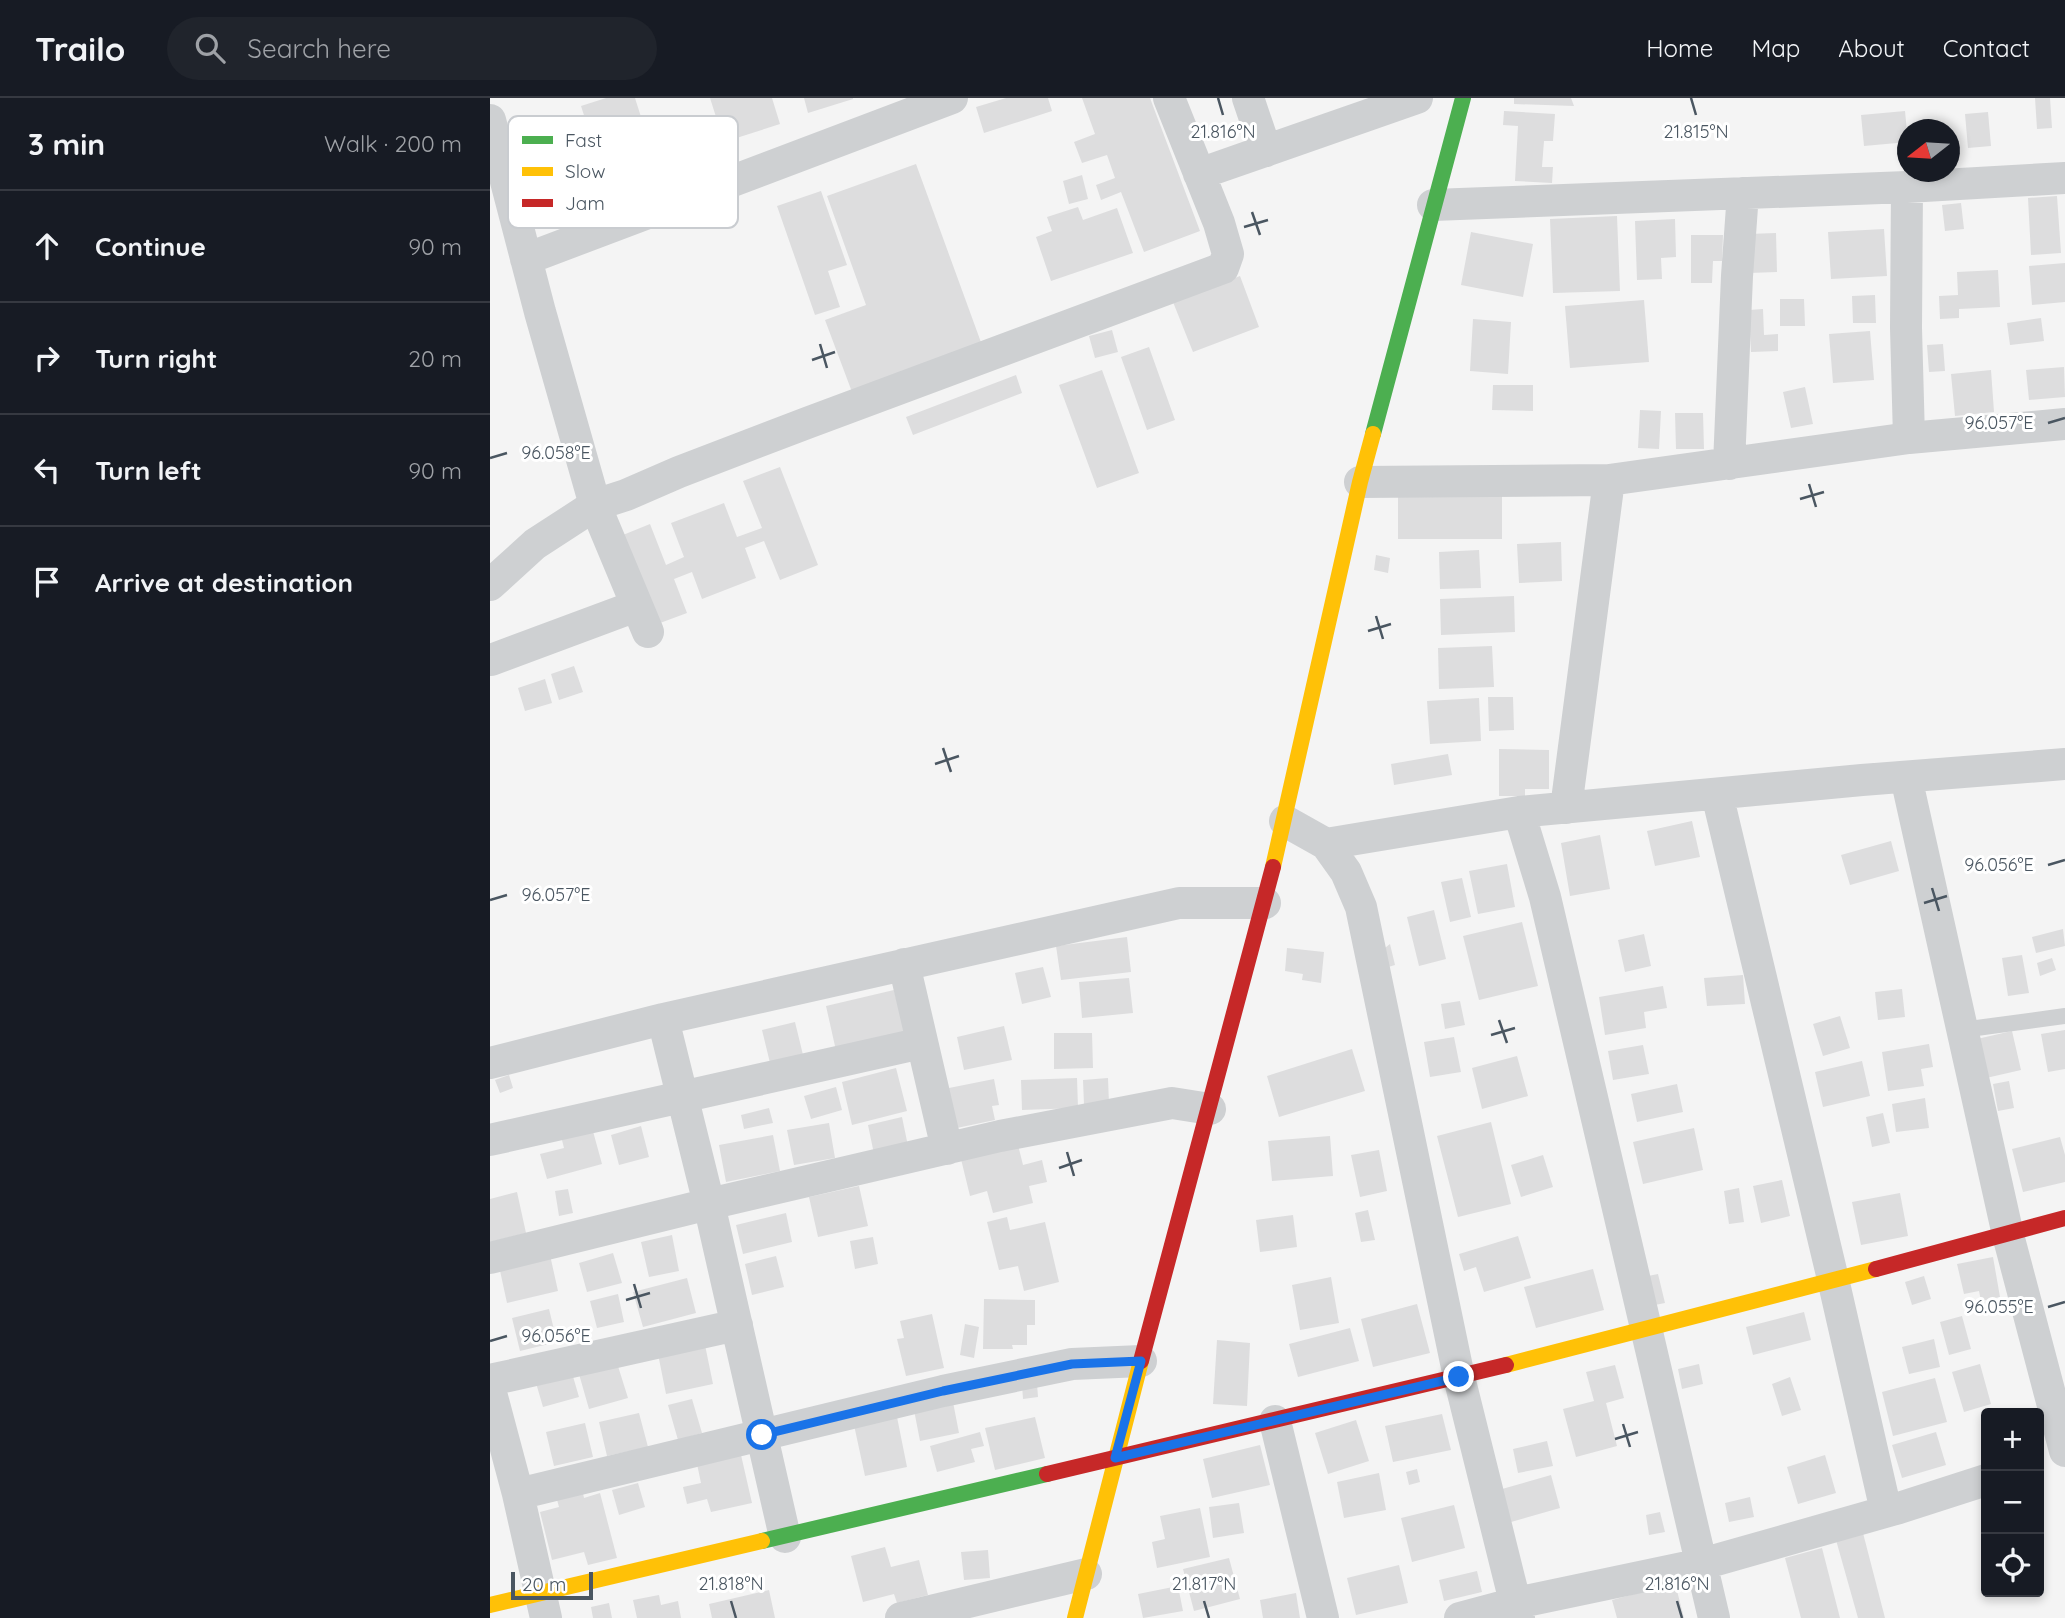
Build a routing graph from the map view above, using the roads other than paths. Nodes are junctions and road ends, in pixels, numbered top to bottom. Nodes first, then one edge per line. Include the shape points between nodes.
1 (952, 98) edge
2 (1169, 98) edge
3 (1248, 98) edge
4 (1417, 98) edge
5 (1463, 98) edge
6 (490, 120) edge
7 (1266, 151) junction
8 (1199, 174) junction
9 (2065, 178) edge
10 (738, 179) edge
11 (1906, 187) junction
12 (508, 190) edge
13 (1743, 193) junction
14 (1433, 205) junction
15 (518, 228) edge
16 (608, 228) edge
17 (526, 259) junction
18 (2065, 424) edge
19 (1909, 438) junction
20 (1729, 464) junction
21 (1609, 480) junction
22 (1360, 482) junction
23 (595, 505) junction
24 (490, 585) edge
25 (491, 660) edge
26 (2065, 764) edge
27 (1906, 777) junction
28 (1717, 794) junction
29 (1566, 808) junction
30 (1519, 812) junction
31 (1285, 821) junction
32 (1326, 844) junction
33 (1265, 903) junction
34 (904, 964) junction
35 (2065, 1016) edge
36 (663, 1019) junction
37 (1962, 1030) junction
38 (922, 1043) junction
39 (490, 1063) edge
40 (683, 1097) junction
41 (1210, 1109) junction
42 (490, 1140) edge
43 (947, 1149) junction
44 (709, 1204) junction
45 (2065, 1217) edge
46 (2008, 1235) junction
47 (490, 1258) edge
48 (1833, 1279) junction
49 (737, 1325) junction
50 (1646, 1329) junction
51 (1141, 1361) junction
52 (1459, 1377) junction
53 (490, 1380) edge
54 (490, 1389) edge
55 (1275, 1421) junction
56 (762, 1435) junction
57 (2065, 1451) edge
58 (1115, 1458) junction
59 (2044, 1459) edge
60 (1981, 1482) edge
61 (518, 1494) junction
62 (1886, 1511) junction
63 (785, 1536) junction
64 (1702, 1564) junction
65 (1086, 1574) junction
66 (490, 1605) edge
67 (544, 1606) edge
68 (1518, 1611) edge
69 (901, 1618) edge
70 (1075, 1618) edge
71 (1323, 1618) edge
72 (1460, 1618) edge
73 (1714, 1618) edge

1 - 10 street
2 - 8 street
3 - 7 street
4 - 7 street
5 - 14 street
6 - 12 street
7 - 8 street
8 - 23 street via 1228,254 1223,268
9 - 11 street
11 - 13 street
11 - 19 street
13 - 14 street
13 - 20 street
14 - 22 street
15 - 17 street
16 - 17 street
17 - 23 street
18 - 19 street
19 - 20 street
20 - 21 street
21 - 22 street
21 - 29 street
22 - 31 street
23 - 24 street via 535,544
23 - 25 street via 642,619
26 - 27 street
27 - 28 street
27 - 37 street
28 - 29 street
28 - 48 street
29 - 30 street
30 - 32 street
30 - 50 street via 1545,897
31 - 32 street
31 - 33 street
32 - 52 street via 1346,872 1360,907
33 - 34 street via 1180,903
33 - 41 street
34 - 36 street
34 - 38 street
35 - 37 lane
36 - 39 street
36 - 40 street
37 - 46 street
38 - 40 street
38 - 43 street
40 - 42 street
40 - 44 street
41 - 43 street via 1172,1103
41 - 51 street
43 - 44 street
44 - 47 street
44 - 49 street
45 - 46 street
46 - 48 street
46 - 57 street
48 - 50 street
48 - 62 street
49 - 53 street
49 - 56 street
50 - 52 street
50 - 64 street
51 - 56 street via 1072,1364
51 - 58 street
52 - 55 street
52 - 68 street
54 - 61 street
55 - 58 street
55 - 71 street
56 - 61 street
56 - 63 street
57 - 59 street
58 - 63 street
58 - 65 street
60 - 62 street
61 - 67 street
62 - 64 street
63 - 67 street
64 - 68 street
64 - 73 street
65 - 69 street
65 - 70 street
66 - 67 street
68 - 72 street

